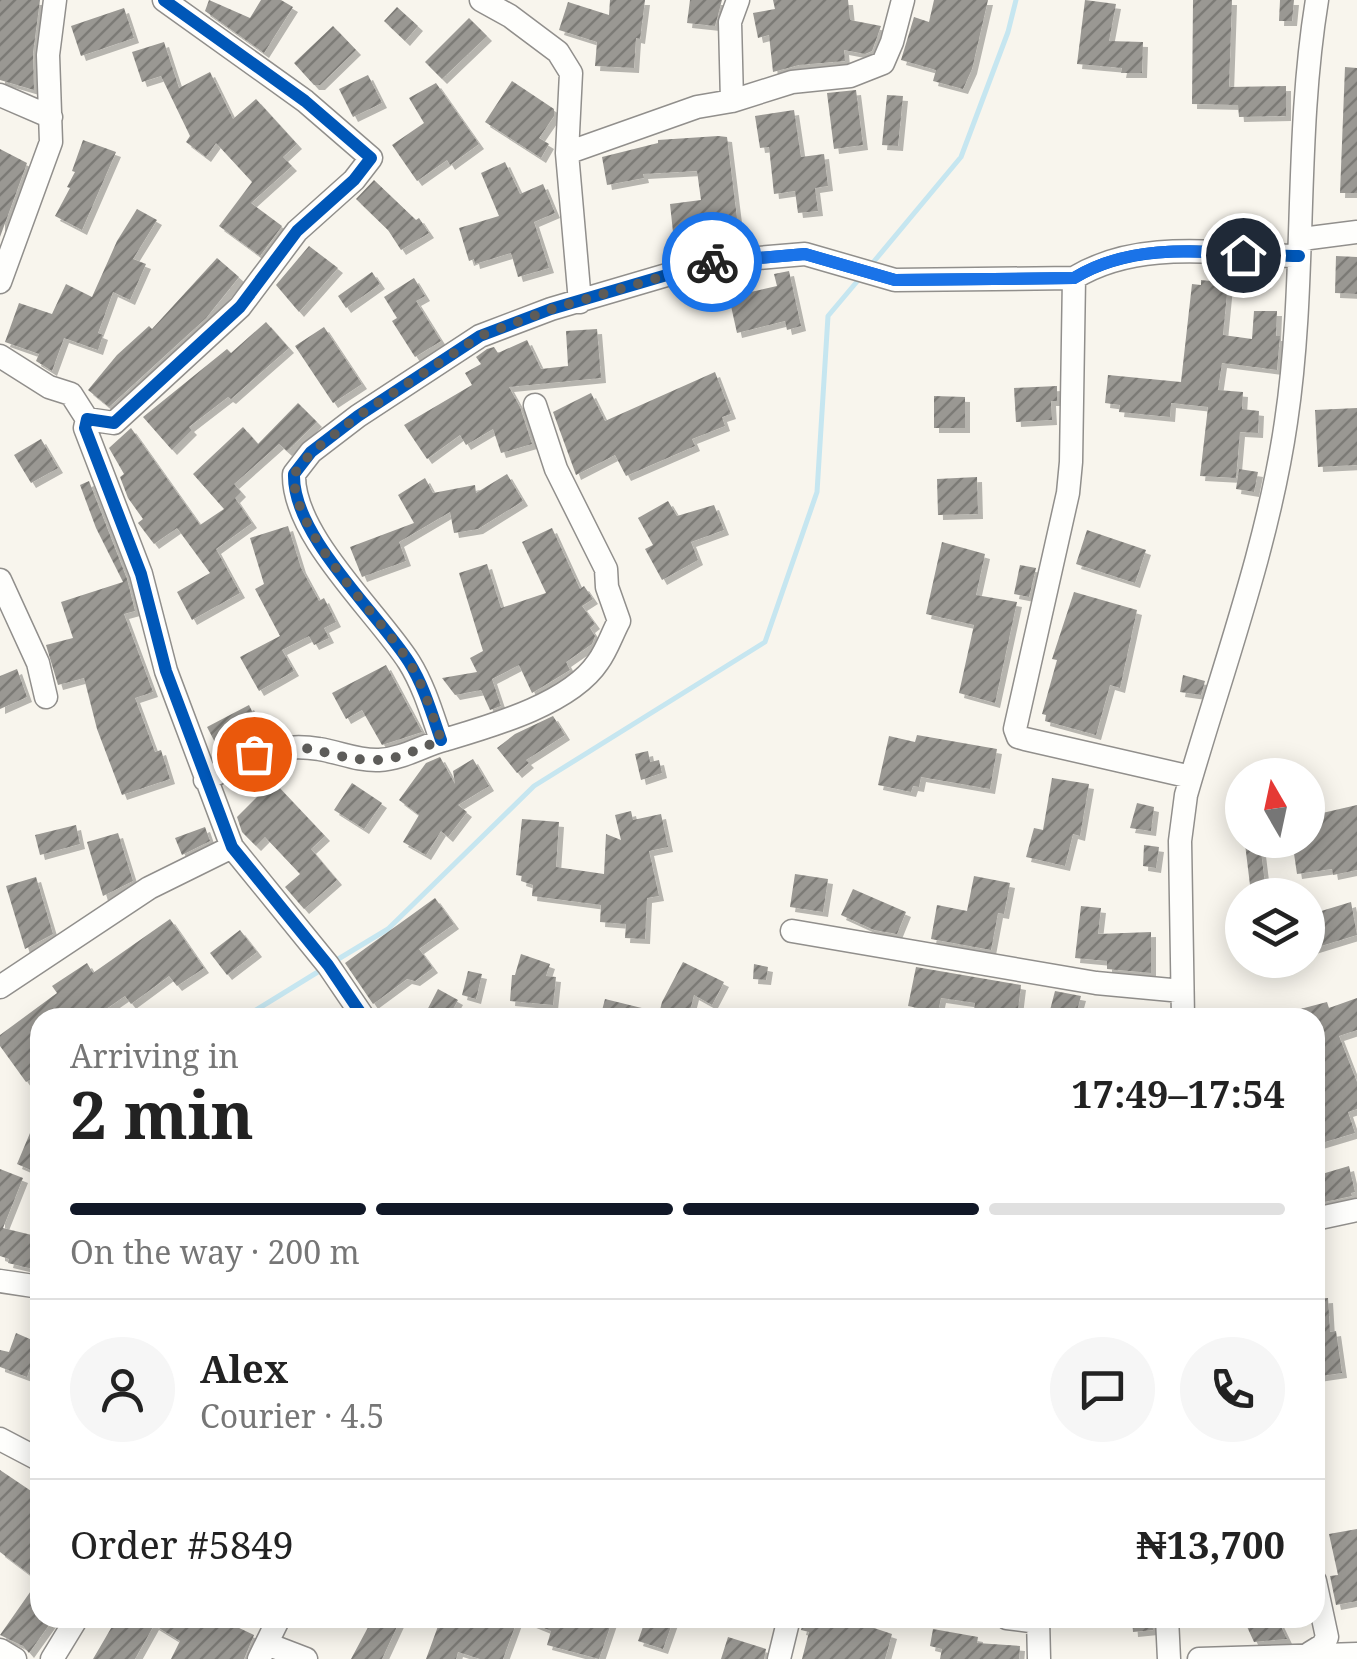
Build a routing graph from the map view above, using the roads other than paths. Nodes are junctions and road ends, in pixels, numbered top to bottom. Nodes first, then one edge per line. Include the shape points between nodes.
1 (55, 0) edge
2 (164, 0) edge
3 (481, 0) edge
4 (738, 0) edge
5 (902, 0) edge
6 (1317, 0) edge
7 (0, 94) edge
8 (732, 101) junction
9 (51, 117) junction
10 (568, 154) junction
11 (1357, 232) edge
12 (1300, 248) junction
13 (1074, 278) junction
14 (0, 282) edge
15 (580, 302) junction
16 (0, 356) edge
17 (535, 405) dead end
18 (87, 419) junction
19 (0, 580) edge
20 (46, 696) dead end
21 (441, 740) junction
22 (1191, 777) junction
23 (205, 780) junction
24 (232, 847) junction
25 (792, 931) dead end
26 (0, 987) edge
27 (1182, 991) junction
28 (357, 1008) edge
29 (1183, 1008) edge
30 (1357, 1210) edge
31 (1325, 1217) edge
32 (0, 1281) edge
33 (30, 1286) edge
34 (0, 1439) edge
35 (30, 1455) edge
36 (71, 1628) edge
37 (274, 1628) edge
38 (787, 1628) edge
39 (1038, 1628) edge
40 (1167, 1628) edge
41 (1325, 1628) edge
42 (0, 1650) edge
43 (263, 1651) edge
44 (1310, 1653) junction
45 (1357, 1654) edge
46 (16, 1659) edge
47 (52, 1659) edge
48 (306, 1659) edge
49 (779, 1659) edge
50 (1038, 1659) edge
51 (1170, 1659) edge
52 (1198, 1659) edge

1 - 9 street via 48,55
2 - 18 street via 305,101 371,158 297,231 240,307 114,423
3 - 10 street via 558,52 571,73
4 - 8 street via 730,22
5 - 8 street via 883,63
6 - 12 street via 1302,134
7 - 9 street
8 - 10 street via 696,107
9 - 14 street via 43,171
10 - 15 street
11 - 12 street
12 - 13 street via 1122,256
12 - 22 street via 1286,423 1272,497
13 - 15 street via 895,280 805,254 711,262
13 - 22 street via 1072,462 1014,729 1025,739
15 - 21 street via 480,336 358,416 294,474 298,501 325,555 407,658
16 - 18 street via 71,394
17 - 21 street via 556,469 606,569 619,621 581,681 506,722
18 - 23 street via 86,438 141,574
19 - 20 street
21 - 23 street via 378,760 270,748
22 - 27 street via 1180,841
23 - 24 street
24 - 26 street via 149,888
24 - 28 street
25 - 27 street via 1096,983
27 - 29 street
30 - 31 street
32 - 33 street
34 - 35 street
36 - 47 street
37 - 43 street
38 - 49 street
39 - 50 street
40 - 51 street
41 - 44 street via 1323,1645
42 - 46 street
43 - 48 street
44 - 45 street
44 - 52 street

